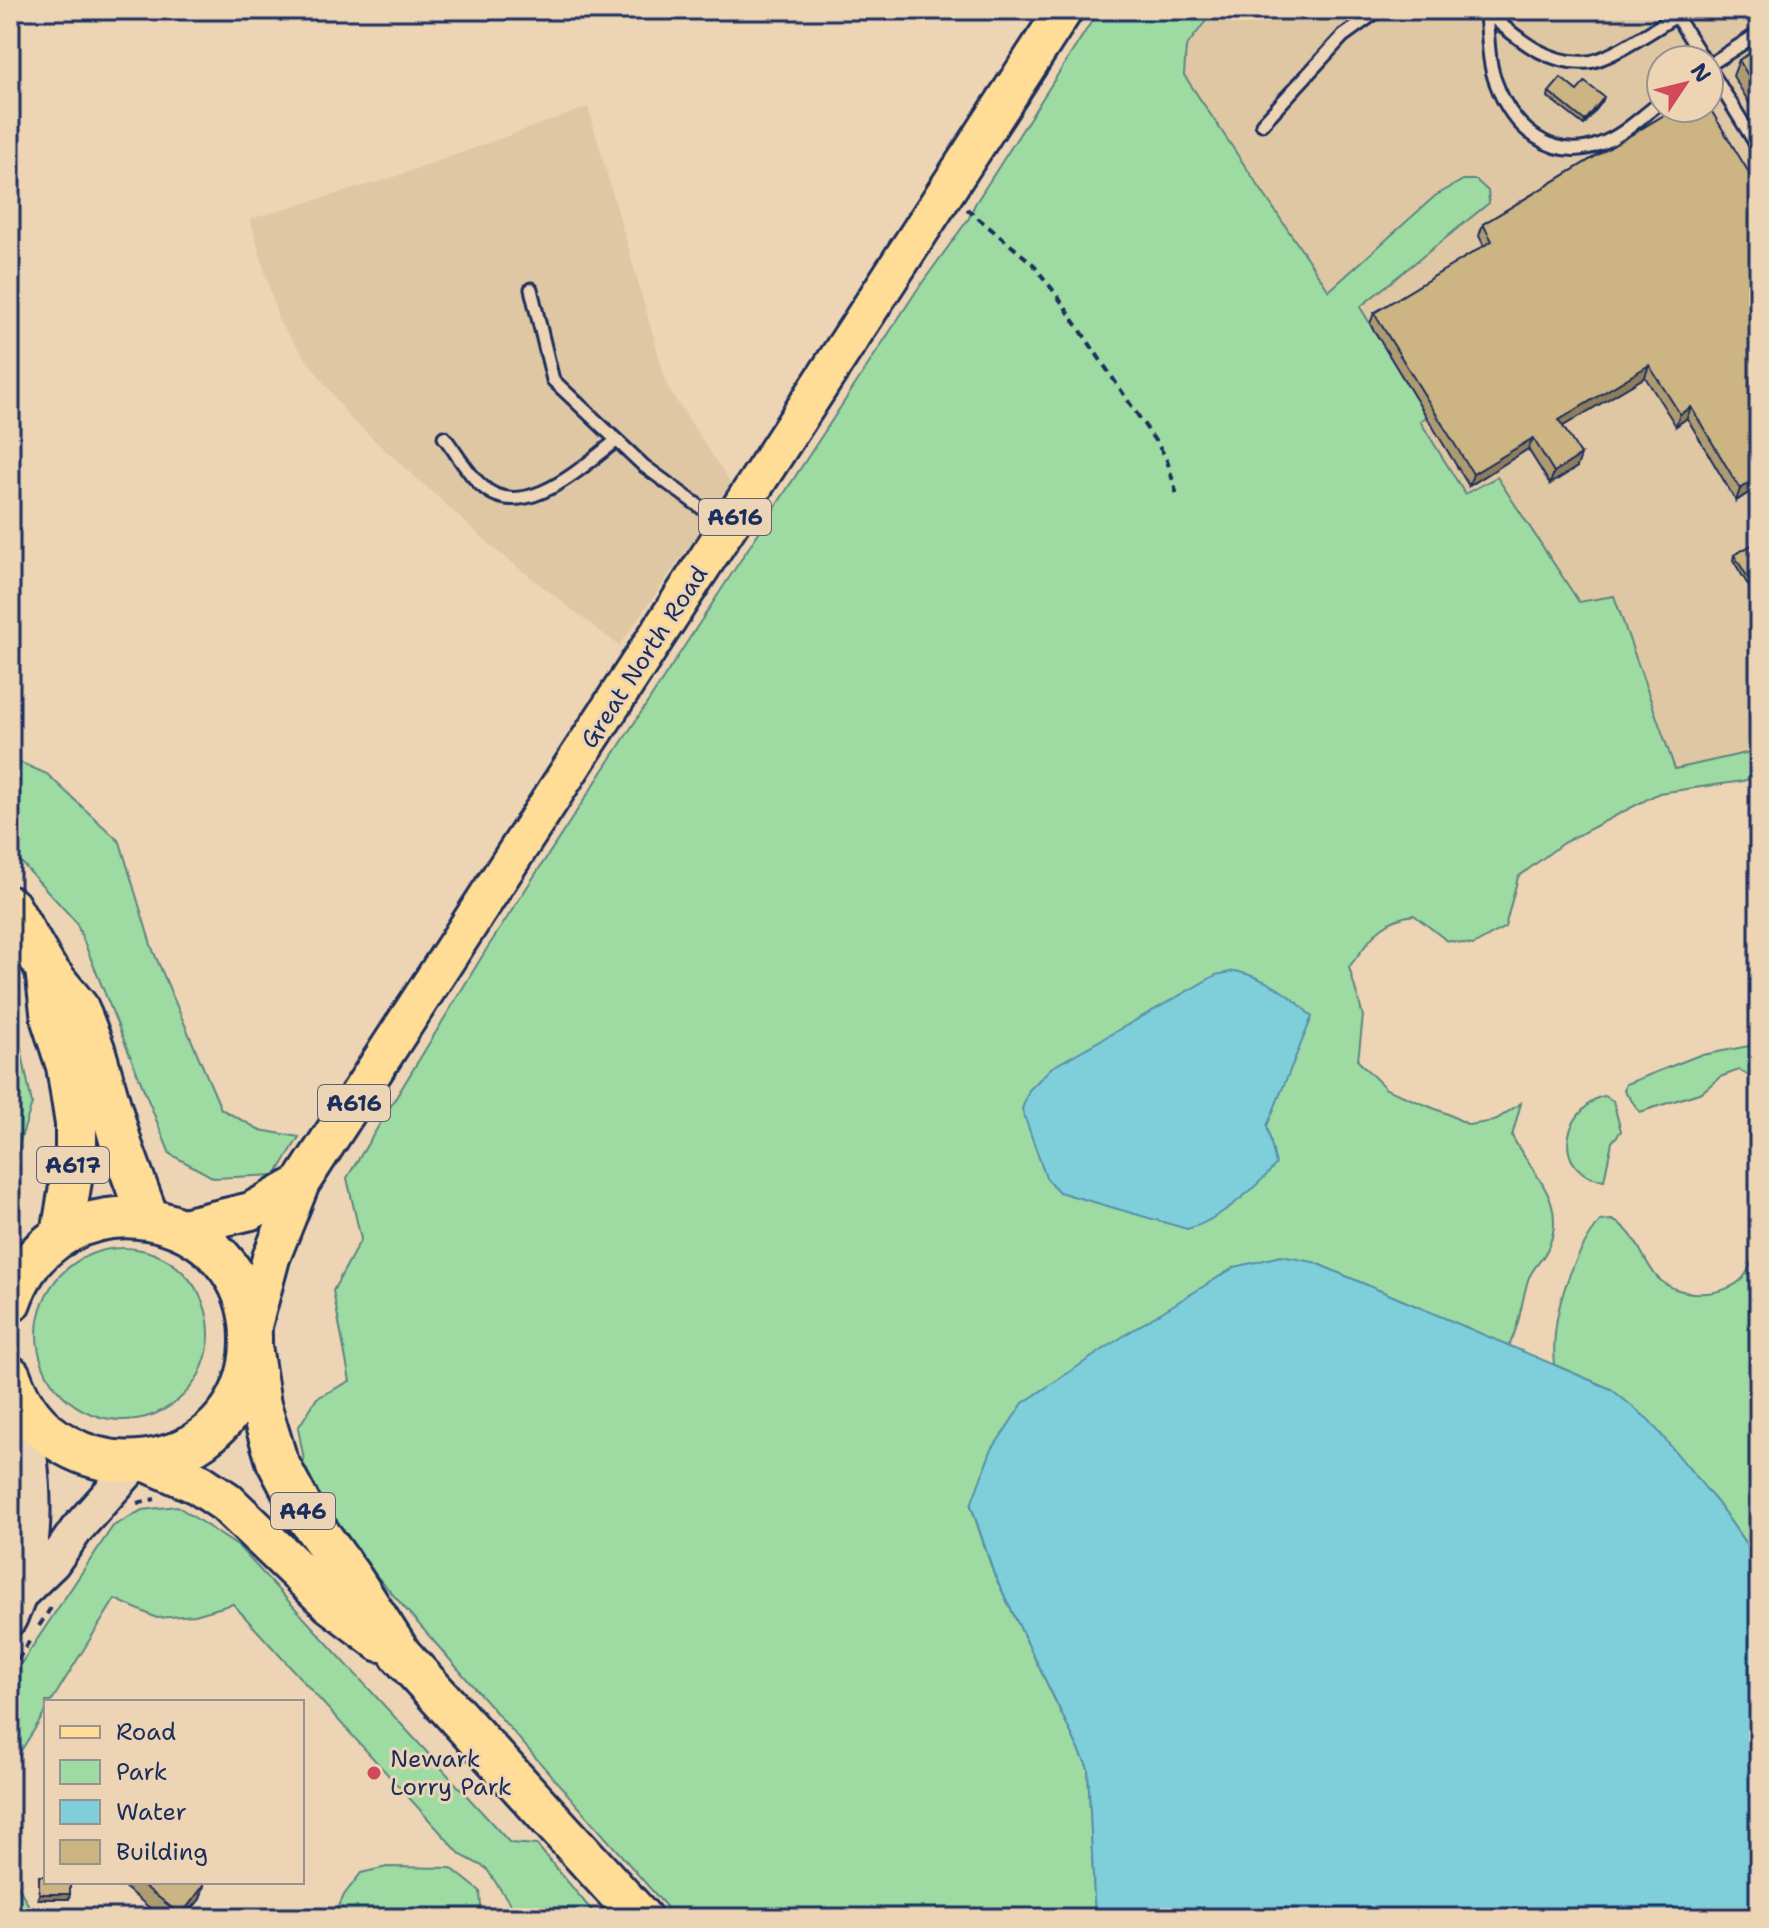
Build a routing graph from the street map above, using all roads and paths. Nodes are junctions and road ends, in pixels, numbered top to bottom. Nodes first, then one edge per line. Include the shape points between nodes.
1 (1064, 10) edge
2 (1379, 10) edge
3 (1485, 10) edge
4 (1678, 13) edge
5 (1759, 33) edge
6 (1695, 44) edge
7 (1725, 56) edge
8 (1725, 93) edge
9 (1645, 114) edge
10 (1262, 124) dead end
11 (1759, 149) edge
12 (962, 205) dead end
13 (531, 289) dead end
14 (444, 437) dead end
15 (616, 441) junction
16 (1177, 495) dead end
17 (728, 528) junction
18 (10, 907) edge
19 (46, 969) junction
20 (301, 1183) junction
21 (163, 1223) junction
22 (39, 1245) edge
23 (10, 1302) edge
24 (251, 1339) junction
25 (15, 1389) edge
26 (142, 1462) junction
27 (17, 1605) edge
28 (401, 1655) junction
29 (641, 1918) edge

1 - 17 main road, Great North Road / A616
2 - 10 lane via 1343,36
3 - 4 lane via 1524,43 1559,60 1590,62
3 - 9 lane via 1495,82 1522,128 1542,143 1563,149 1599,145
4 - 6 lane
5 - 7 lane
8 - 11 lane
12 - 16 path via 1032,263 1056,294 1166,457
13 - 15 lane via 553,380
14 - 15 lane via 483,487 509,500 553,489
15 - 17 lane
17 - 20 main road, Great North Road / A616
18 - 19 highway, A617
19 - 21 highway, A617 via 78,1008 122,1147
19 - 22 highway, A617 via 52,1020 67,1066 76,1150
20 - 21 main road, Great North Road / A616 via 251,1211
20 - 24 main road, Great North Road / A616 via 271,1258
21 - 22 highway via 103,1219
21 - 24 highway via 202,1241 229,1271 242,1294
22 - 23 highway
24 - 26 highway via 243,1384 223,1418 193,1444
24 - 28 highway, A46 via 260,1405 277,1461 305,1514
25 - 26 highway via 36,1422 66,1447 102,1460
25 - 27 main road via 28,1438 34,1505
26 - 27 main road via 77,1529
26 - 28 highway, A46 via 199,1484 226,1502 331,1603
28 - 29 highway, A46

